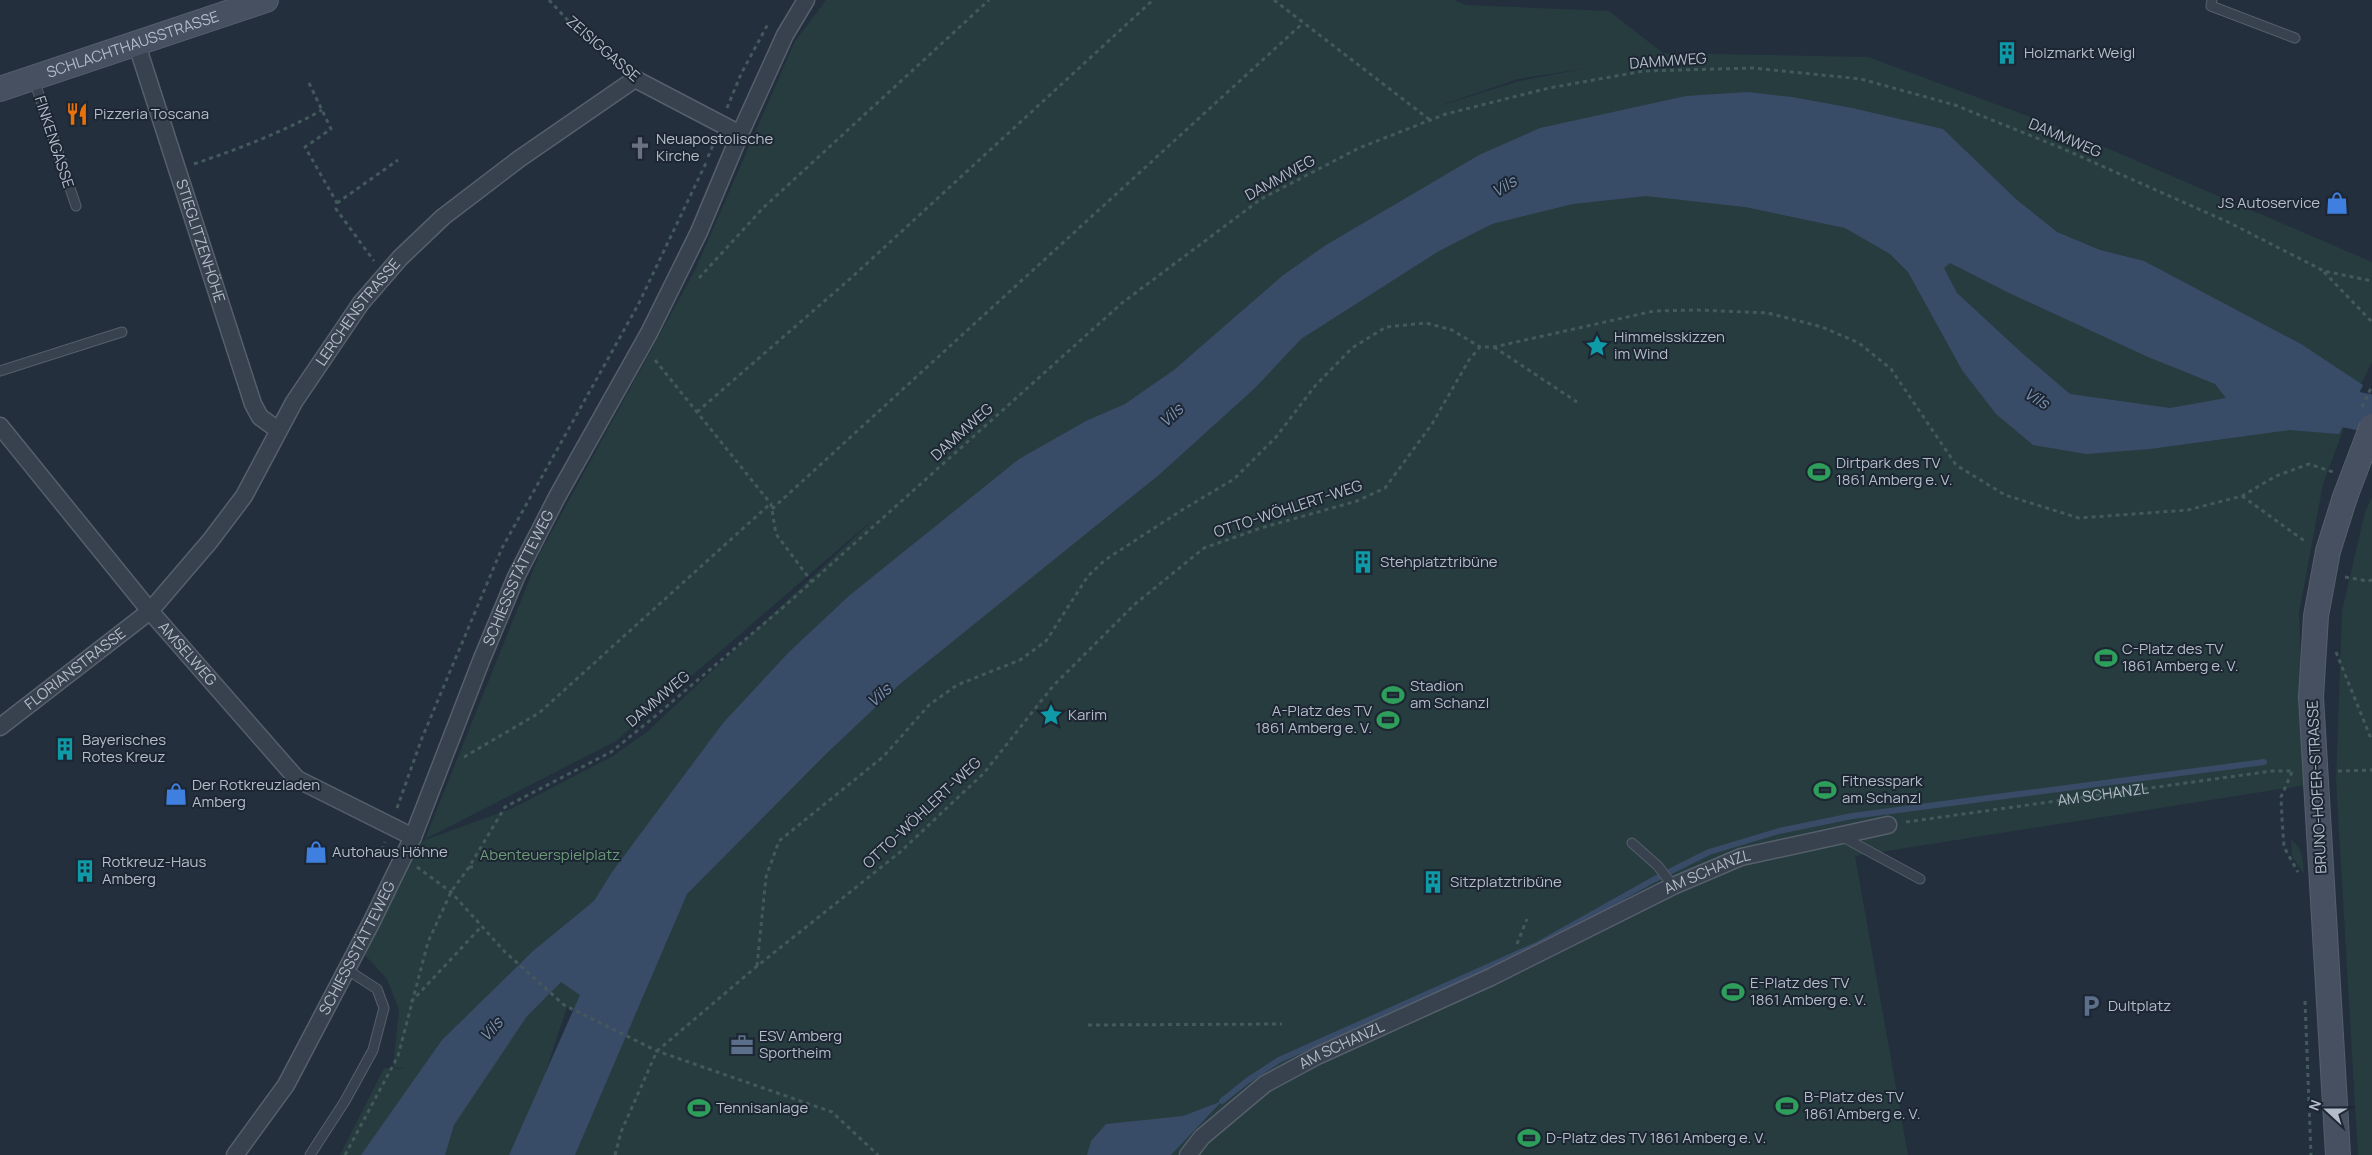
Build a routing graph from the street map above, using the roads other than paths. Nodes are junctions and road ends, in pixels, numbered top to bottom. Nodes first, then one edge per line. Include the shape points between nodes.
1 (266, 0) edge
2 (806, 0) edge
3 (2212, 0) edge
4 (2296, 38) dead end
5 (136, 42) junction
6 (34, 77) junction
7 (635, 79) joint
8 (0, 89) edge
9 (740, 134) junction
10 (76, 206) dead end
11 (122, 332) dead end
12 (0, 371) edge
13 (0, 426) edge
14 (2372, 426) edge
15 (278, 430) junction
16 (150, 611) junction
17 (0, 727) edge
18 (1888, 825) road end
19 (1838, 834) junction
20 (412, 837) junction
21 (1632, 843) dead end
22 (1920, 879) dead end
23 (1673, 886) junction
24 (346, 969) junction
25 (235, 1155) edge
26 (310, 1155) edge
27 (1188, 1155) edge
28 (2338, 1155) edge

1 - 5 main road, SCHLACHTHAUSSTRASSE
2 - 9 street, SCHIESSSTÄTTEWEG via 785,35
3 - 4 lane via 2210,6
5 - 6 main road, SCHLACHTHAUSSTRASSE
5 - 15 street, STIEGLITZENHÖHE via 253,404 260,417
6 - 8 main road, SCHLACHTHAUSSTRASSE
6 - 10 lane, FINKENGASSE
7 - 9 street, ZEISIGGASSE
7 - 15 street, LERCHENSTRASSE via 519,159 443,217 400,258 361,303
9 - 20 street, SCHIESSSTÄTTEWEG via 699,232 649,333 516,576
11 - 12 lane
13 - 16 street, AMSELWEG
14 - 28 main road, BRUNO-HOFER-STRASSE, bridge via 2328,551 2316,616 2304,771
15 - 16 street, LERCHENSTRASSE via 244,496
16 - 17 street, FLORIANSTRASSE
16 - 20 street, AMSELWEG via 297,779
18 - 19 street, AM SCHANZL
19 - 22 lane
19 - 23 street, AM SCHANZL via 1740,857
20 - 24 street, SCHIESSSTÄTTEWEG
21 - 23 lane via 1658,866
23 - 27 street, AM SCHANZL via 1265,1084 1202,1137
24 - 25 street, SCHIESSSTÄTTEWEG via 286,1085
24 - 26 lane via 377,989 384,1008 374,1050 346,1101

